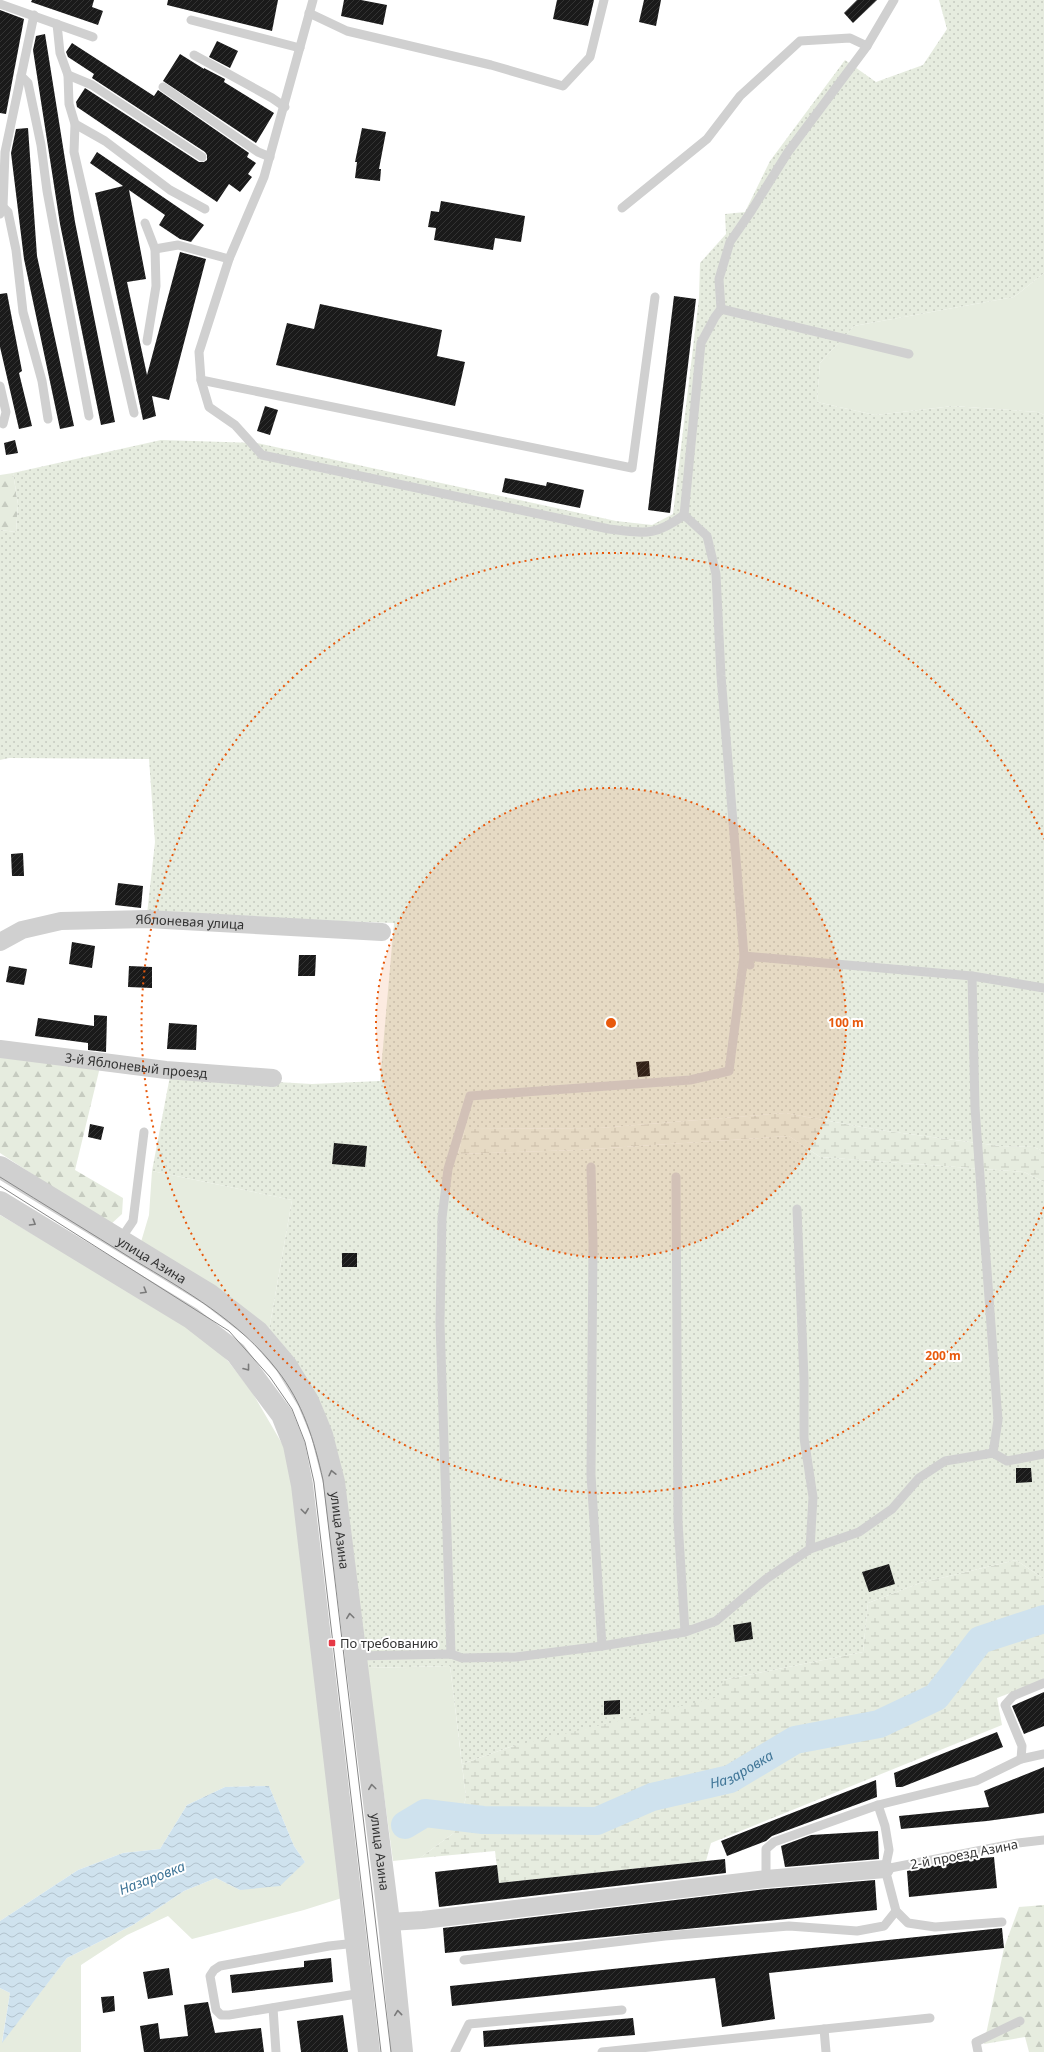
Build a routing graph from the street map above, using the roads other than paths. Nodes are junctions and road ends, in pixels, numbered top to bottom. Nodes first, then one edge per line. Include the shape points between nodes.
1 (313, 0) edge
2 (604, 0) edge
3 (894, 0) edge
4 (0, 4) edge
5 (310, 13) junction
6 (34, 15) junction
7 (191, 20) dead end
8 (57, 24) junction
9 (94, 36) dead end
10 (867, 46) junction
11 (300, 48) junction
12 (194, 55) dead end
13 (68, 75) junction
14 (21, 76) junction
15 (163, 87) dead end
16 (285, 107) junction
17 (75, 124) junction
18 (202, 157) dead end
19 (270, 157) junction
20 (622, 208) dead end
21 (205, 209) dead end
22 (1, 211) edge
23 (145, 223) dead end
24 (155, 249) junction
25 (229, 259) junction
26 (655, 296) dead end
27 (721, 309) junction
28 (147, 341) dead end
29 (909, 354) dead end
30 (201, 380) junction
31 (0, 386) edge
32 (134, 412) dead end
33 (89, 416) dead end
34 (48, 419) dead end
35 (3, 424) dead end
36 (684, 515) junction
37 (382, 932) dead end
38 (0, 942) edge
39 (744, 956) junction
40 (750, 965) dead end
41 (972, 976) junction
42 (1044, 988) edge
43 (0, 1049) edge
44 (273, 1078) dead end
45 (144, 1132) dead end
46 (0, 1167) edge
47 (591, 1168) dead end
48 (676, 1177) dead end
49 (0, 1202) edge
50 (797, 1209) dead end
51 (119, 1241) junction
52 (993, 1453) junction
53 (1044, 1454) edge
54 (810, 1549) junction
55 (685, 1632) junction
56 (602, 1646) junction
57 (451, 1654) junction
58 (355, 1656) junction
59 (1044, 1683) edge
60 (1044, 1754) edge
61 (1021, 1759) junction
62 (878, 1806) junction
63 (1044, 1840) edge
64 (885, 1869) junction
65 (766, 1879) junction
66 (896, 1911) junction
67 (389, 1922) junction
68 (1002, 1922) dead end
69 (356, 1943) junction
70 (464, 1960) dead end
71 (362, 1993) junction
72 (273, 2008) junction
73 (622, 2010) dead end
74 (930, 2018) dead end
75 (1020, 2021) dead end
76 (824, 2029) junction
77 (276, 2052) edge
78 (369, 2052) edge
79 (402, 2052) edge
80 (455, 2052) edge
81 (602, 2052) edge
82 (826, 2052) edge
83 (978, 2052) edge

1 - 5 lane
2 - 5 lane via 590,57 564,86 491,65 347,31
3 - 10 lane
4 - 6 lane
5 - 11 lane
6 - 8 lane
6 - 14 lane
7 - 11 lane
8 - 9 lane
8 - 13 lane via 60,53
10 - 20 lane via 850,38 800,41 740,96 707,139
10 - 27 lane via 788,152 730,242 719,279
11 - 16 lane
12 - 16 lane
13 - 17 lane via 69,104
13 - 18 lane via 92,85
14 - 22 lane via 5,152
14 - 33 lane via 28,83 41,145 47,191
15 - 19 lane via 258,152
16 - 19 lane
17 - 21 lane via 105,141 170,190
17 - 32 lane via 74,152
19 - 25 lane
22 - 34 lane via 8,212 16,250 23,312 42,381
23 - 24 lane
24 - 25 lane via 178,245
24 - 28 lane via 156,286
25 - 30 lane via 199,352
26 - 30 lane via 632,468
27 - 29 lane
27 - 36 lane via 701,343
30 - 36 lane via 209,407 235,425 262,455 609,529 649,534
31 - 35 lane via 6,412
36 - 39 lane via 707,536 716,574 721,676
37 - 38 street, Яблоневая улица via 139,919 61,921 22,930
39 - 40 lane
39 - 41 lane
39 - 57 lane via 729,1071 690,1080 470,1096 448,1169 442,1218 440,1323
41 - 42 lane
41 - 52 lane via 975,1108 998,1420
43 - 44 street, 3-й Яблоневый проезд via 166,1070
45 - 51 lane via 132,1221
46 - 51 street, улица Азина
47 - 56 lane via 591,1475
48 - 55 lane via 678,1522
49 -> 69 street via 197,1323 236,1353 282,1415 294,1445 302,1485
50 - 54 lane via 804,1438 813,1497
58 -> 51 street, улица Азина via 334,1482 322,1435 308,1401 286,1365 258,1332 210,1295
52 - 53 lane via 1007,1461
52 - 54 lane via 945,1461 919,1478 892,1509 859,1532
54 - 55 lane via 766,1579 716,1621
55 - 56 lane
56 - 57 lane via 516,1657 462,1658
57 - 58 lane
67 -> 58 street, улица Азина
59 - 61 lane via 1014,1696 1006,1705 1022,1746
60 - 61 lane
61 - 62 lane via 976,1781
62 - 64 lane via 889,1850
62 - 65 lane via 774,1842 766,1849
63 - 64 lane, 2-й проезд Азина
64 - 65 street
64 - 66 lane
65 - 67 street
66 - 68 lane via 908,1923 935,1927
66 - 70 lane via 884,1926 857,1931 789,1926 665,1936
79 -> 67 street, улица Азина
69 - 71 street
69 - 72 lane via 220,1966 210,1976 216,2010 221,2015
71 - 72 lane
71 - 78 street
72 - 77 lane
73 - 80 lane via 469,2024
74 - 76 lane
75 - 83 lane via 976,2042
76 - 81 lane
76 - 82 lane

